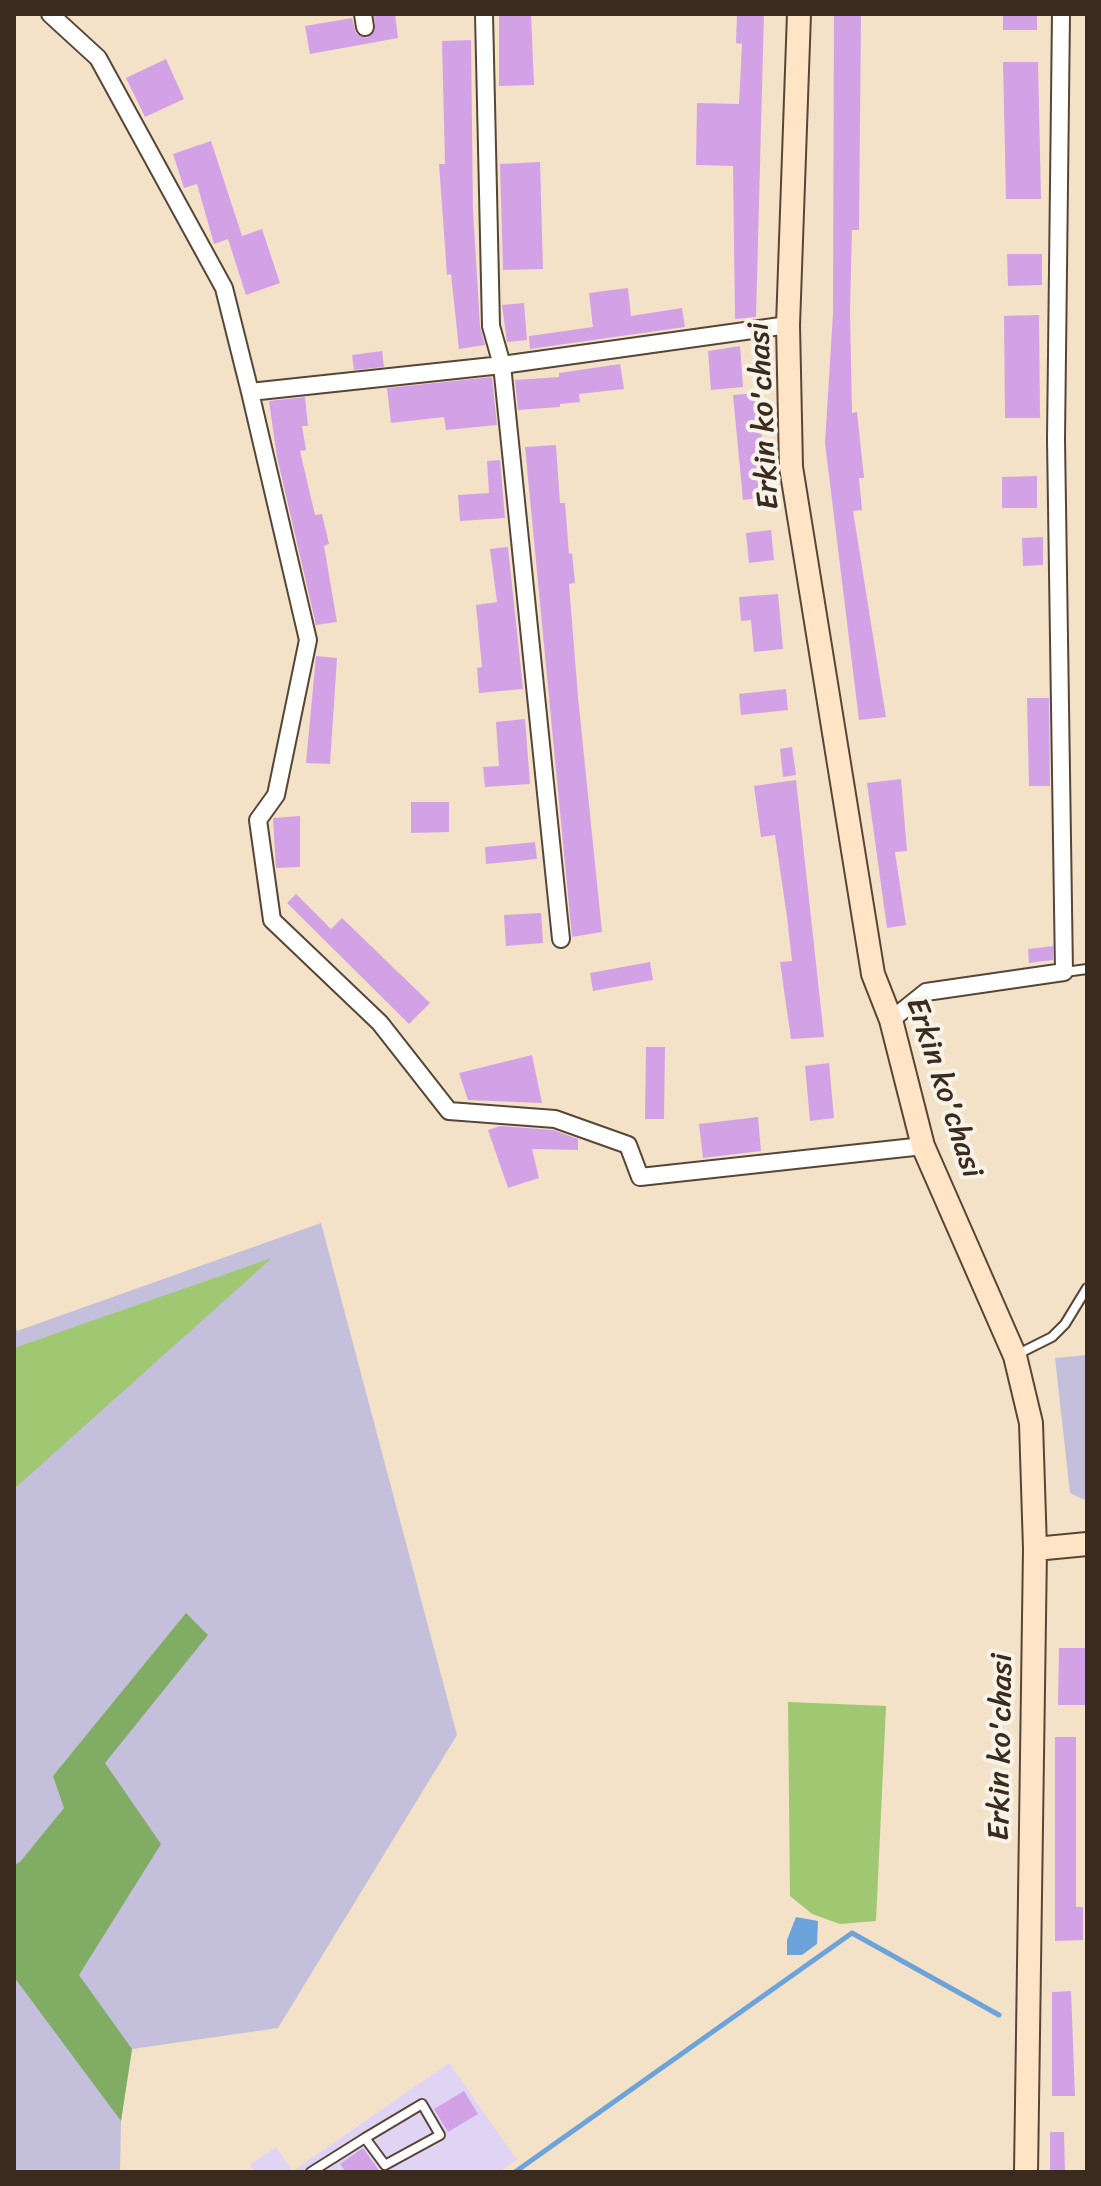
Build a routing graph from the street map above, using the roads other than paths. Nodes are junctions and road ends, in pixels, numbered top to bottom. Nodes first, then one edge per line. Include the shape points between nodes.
1 (50, 14) edge
2 (484, 14) edge
3 (799, 14) edge
4 (1061, 14) edge
5 (788, 325) junction
6 (502, 365) junction
7 (250, 392) junction
8 (561, 939) dead end
9 (1087, 969) edge
10 (1064, 972) junction
11 (891, 1020) junction
12 (923, 1146) junction
13 (1087, 1288) edge
14 (1015, 1356) junction
15 (1087, 1544) edge
16 (1035, 1549) junction
17 (365, 2138) junction
18 (311, 2172) edge
19 (1026, 2172) edge

1 - 7 street via 98,58 224,288
2 - 6 street via 491,326
3 - 5 main road, Erkin ko'chasi
4 - 10 street via 1056,439
5 - 6 street
5 - 11 main road, Erkin ko'chasi via 791,467 873,974
6 - 7 street
6 - 8 street
7 - 12 street via 308,640 276,795 258,820 272,920 380,1023 449,1111 555,1119 628,1145 640,1177
9 - 10 lane
10 - 11 street via 926,992
11 - 12 main road, Erkin ko'chasi
12 - 14 main road, Erkin ko'chasi
13 - 14 lane via 1052,1337
14 - 16 main road, Erkin ko'chasi via 1031,1423
15 - 16 main road
16 - 19 main road, Erkin ko'chasi
17 - 17 lane via 385,2165 440,2135 422,2104
17 - 18 lane

